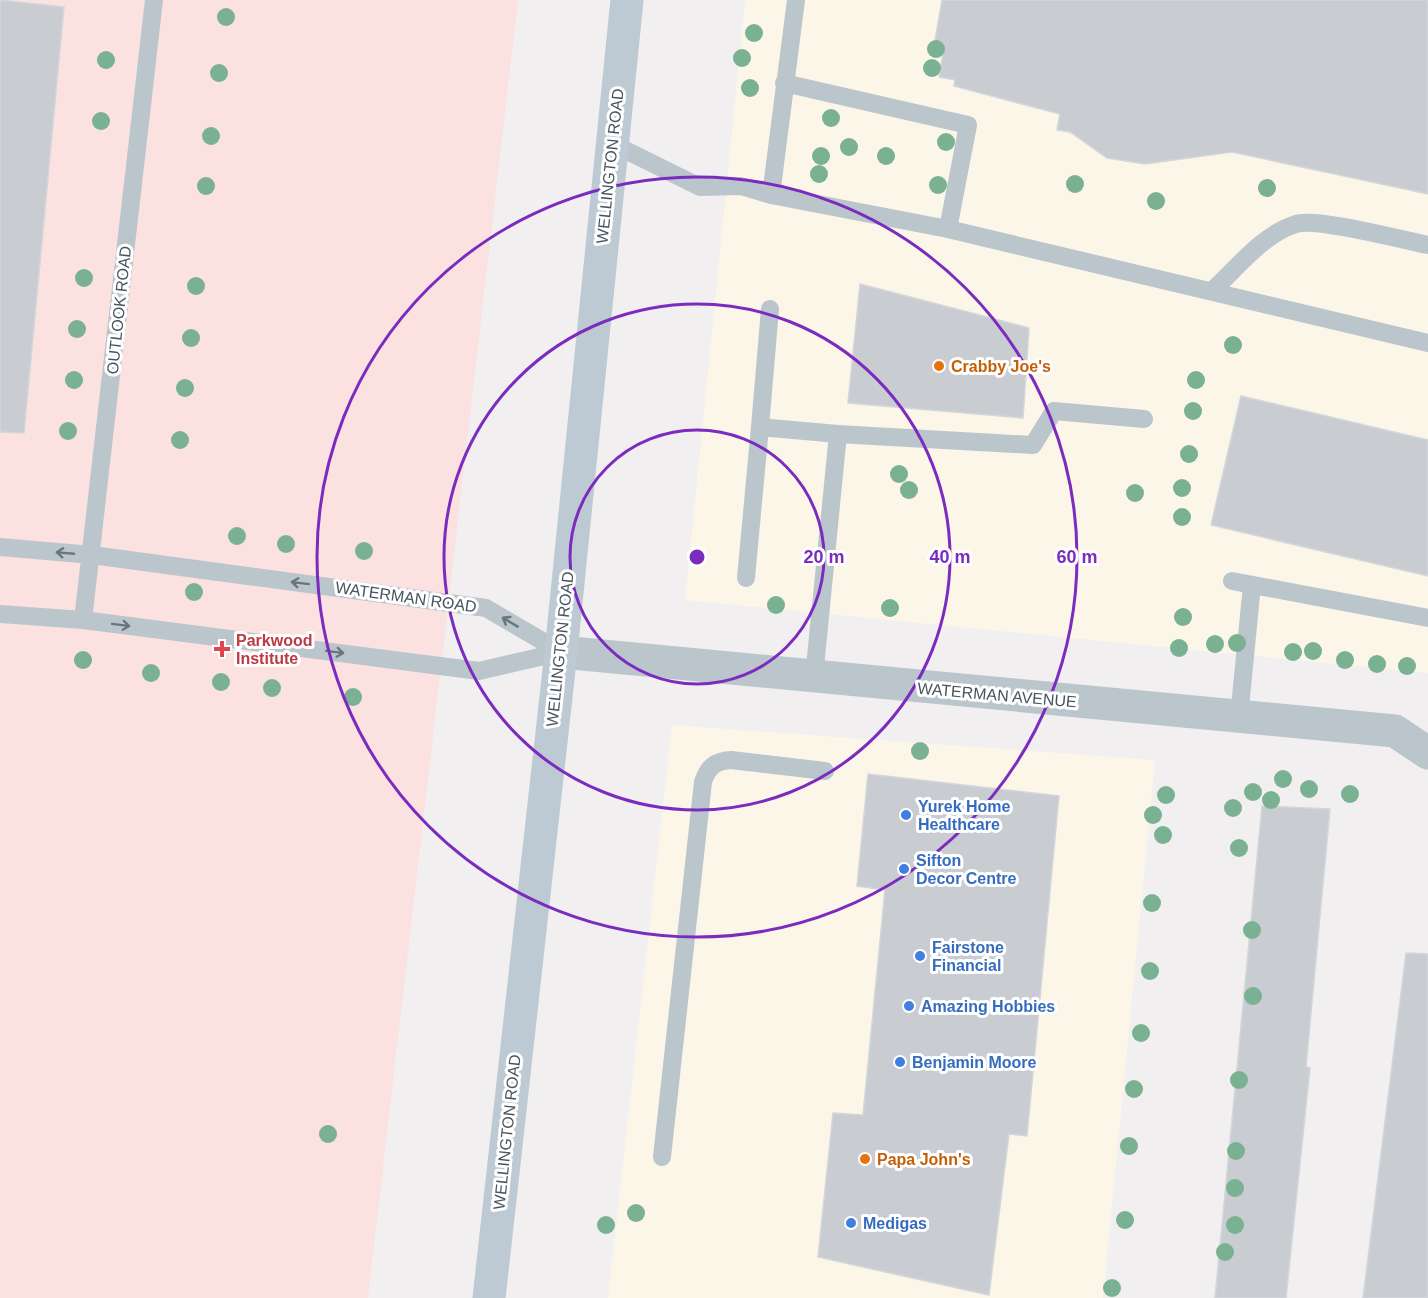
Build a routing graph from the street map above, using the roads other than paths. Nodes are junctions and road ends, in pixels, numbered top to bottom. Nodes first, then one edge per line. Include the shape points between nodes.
1 (154, 0) edge
2 (627, 0) edge
3 (796, 0) edge
4 (784, 83) junction
5 (613, 144) junction
6 (771, 195) junction
7 (948, 229) junction
8 (1428, 245) edge
9 (1213, 290) junction
10 (770, 309) dead end
11 (1428, 343) edge
12 (1144, 419) dead end
13 (760, 427) junction
14 (838, 434) junction
15 (0, 547) edge
16 (92, 555) junction
17 (746, 578) dead end
18 (1232, 581) dead end
19 (1252, 585) junction
20 (0, 614) edge
21 (1428, 618) edge
22 (83, 620) junction
23 (561, 652) junction
24 (814, 677) junction
25 (1239, 717) junction
26 (1428, 753) edge
27 (825, 771) dead end
28 (662, 1157) dead end
29 (489, 1298) edge

1 - 16 lane, OUTLOOK ROAD
2 - 5 main road, WELLINGTON ROAD
3 - 4 lane
4 - 6 lane
4 - 7 lane via 968,125
5 - 6 lane via 700,187 741,186
5 - 23 main road, WELLINGTON ROAD
6 - 7 lane
7 - 9 lane
8 - 9 lane via 1332,225 1298,223 1273,235
9 - 11 lane
10 - 13 lane
12 - 14 lane via 1054,411 1033,445
13 - 14 lane
13 - 17 lane
14 - 24 lane
16 -> 15 lane, WATERMAN ROAD
16 - 22 lane, OUTLOOK ROAD
23 -> 16 lane, WATERMAN ROAD via 486,608
18 - 19 lane
19 - 21 lane
19 - 25 lane
20 - 22 lane
22 -> 23 lane via 479,671
23 - 24 street, WATERMAN AVENUE
23 - 29 main road, WELLINGTON ROAD
24 - 25 street, WATERMAN AVENUE
25 - 26 street, WATERMAN AVENUE via 1395,732
27 - 28 lane via 731,760 721,761 706,772

